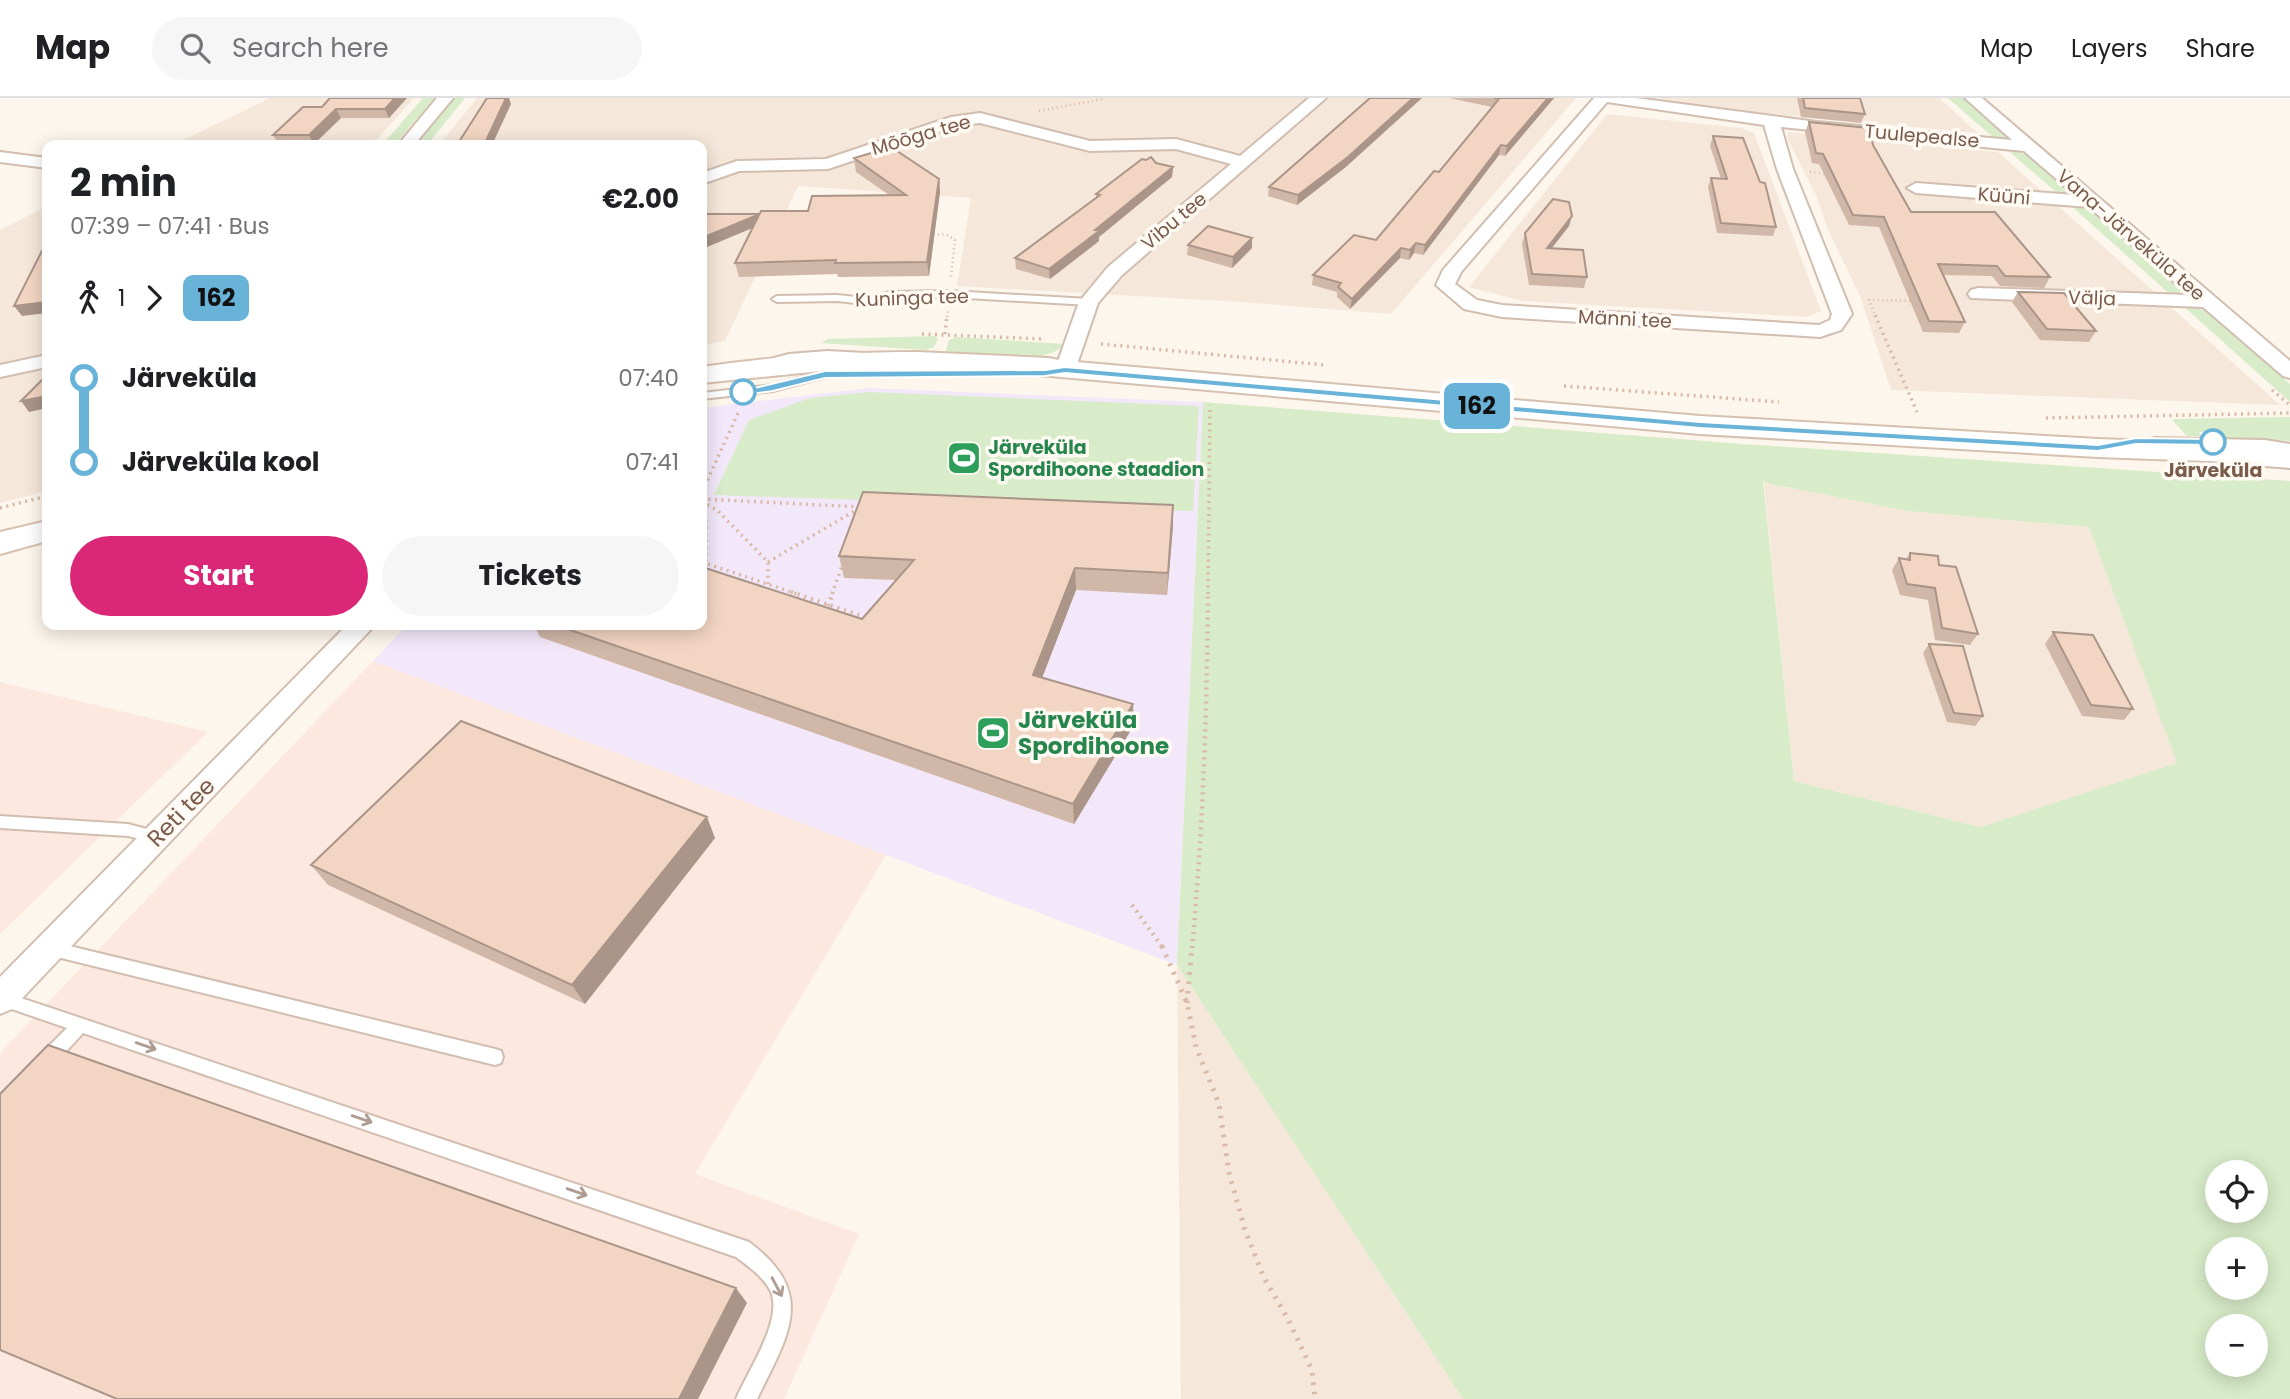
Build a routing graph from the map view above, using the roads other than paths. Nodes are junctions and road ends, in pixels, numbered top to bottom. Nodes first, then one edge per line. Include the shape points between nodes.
1 (445, 98) edge
2 (1318, 98) edge
3 (1605, 98) edge
4 (1973, 98) edge
5 (1771, 122) junction
6 (410, 140) edge
7 (2028, 146) junction
8 (0, 157) edge
9 (42, 162) edge
10 (1244, 162) junction
11 (707, 174) edge
12 (1916, 188) dead end
13 (2092, 202) junction
14 (1978, 294) dead end
15 (777, 299) dead end
16 (2207, 301) junction
17 (1089, 302) junction
18 (42, 362) edge
19 (1065, 370) junction
20 (0, 371) edge
21 (2290, 372) edge
22 (716, 373) edge
23 (825, 374) junction
24 (707, 387) edge
25 (707, 395) edge
26 (2290, 447) edge
27 (2098, 448) junction
28 (2290, 455) edge
29 (2290, 466) edge
30 (42, 532) edge
31 (0, 543) edge
32 (357, 630) edge
33 (0, 822) edge
34 (157, 837) junction
35 (49, 948) junction
36 (0, 998) edge
37 (82, 1024) junction
38 (495, 1057) dead end
39 (36, 1072) edge
40 (746, 1399) edge

1 - 6 street
2 - 10 street, Vibu tee
3 - 5 street, Tuulepealse
3 - 5 street, Männi tee via 1452,270 1445,285 1471,305 1502,311 1820,331 1834,327 1842,314
4 - 7 street, Vana-Järveküla tee
5 - 7 street, Tuulepealse
7 - 13 street, Vana-Järveküla tee
8 - 9 street
10 - 11 street, Mõõga tee via 1176,144 1090,146 980,118 957,120 828,164 716,165
10 - 17 street, Vibu tee via 1115,271
12 - 13 street, Küüni
13 - 16 street, Vana-Järveküla tee
14 - 16 street, Välja
15 - 17 lane, Kuninga tee via 865,301 889,295 950,294
16 - 21 street, Vana-Järveküla tee
17 - 19 street, Vibu tee
18 - 20 street
19 - 22 street via 887,360
19 - 23 street
19 - 27 street via 1700,425
23 - 24 street
23 - 25 lane via 773,388
26 - 27 lane via 2136,441
27 - 28 street
27 - 29 lane
30 - 31 street
32 - 34 street, Reti tee
33 - 34 lane via 128,830
34 - 35 street, Reti tee
35 - 36 street, Reti tee
35 - 38 lane
36 - 37 lane
37 - 39 lane
37 -> 40 lane via 743,1249 766,1268 783,1299 775,1338

